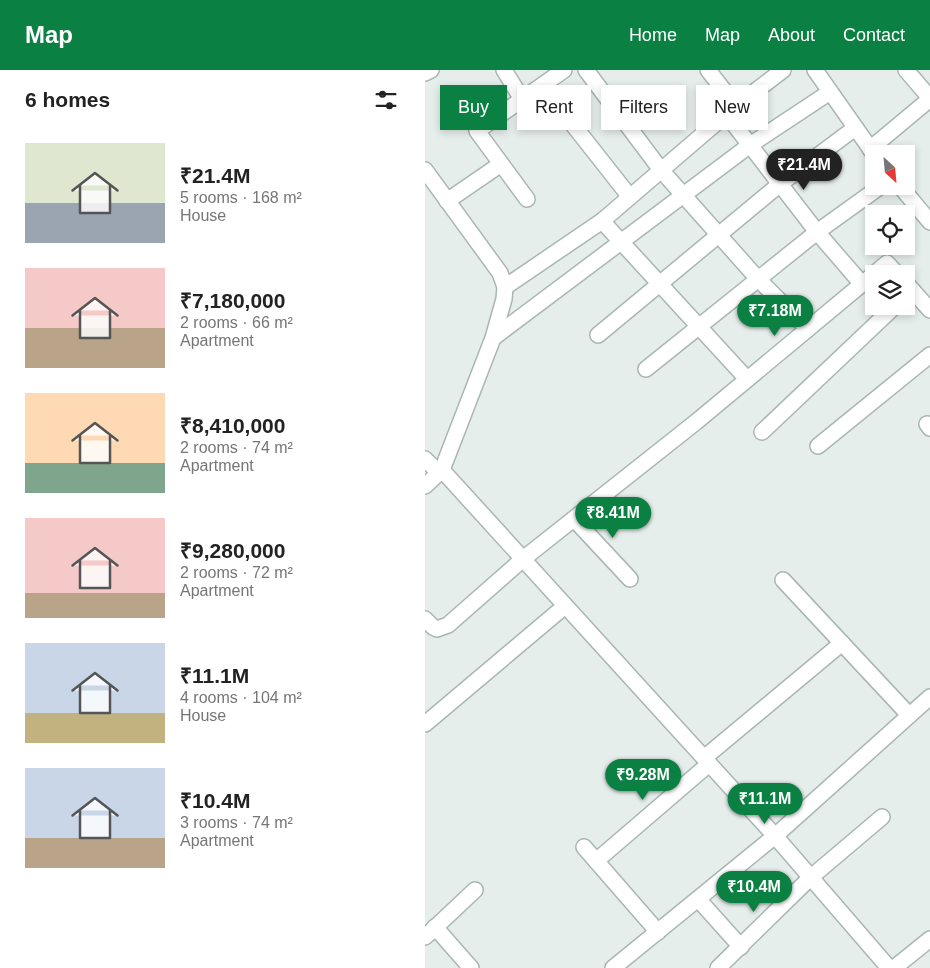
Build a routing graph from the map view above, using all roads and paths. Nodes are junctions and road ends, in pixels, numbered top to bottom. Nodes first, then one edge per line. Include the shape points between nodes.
1 (431, 70) edge
2 (504, 70) edge
3 (564, 70) edge
4 (586, 70) edge
5 (708, 70) edge
6 (783, 70) edge
7 (815, 70) edge
8 (906, 70) edge
9 (425, 73) edge
10 (543, 85) edge
11 (717, 85) edge
12 (764, 85) edge
13 (517, 90) edge
14 (830, 92) junction
15 (930, 98) edge
16 (517, 103) edge
17 (855, 128) junction
18 (577, 130) edge
19 (708, 130) edge
20 (742, 130) edge
21 (750, 145) junction
22 (868, 145) edge
23 (879, 145) edge
24 (501, 164) junction
25 (425, 170) edge
26 (661, 170) junction
27 (780, 184) junction
28 (684, 195) junction
29 (868, 195) edge
30 (908, 195) edge
31 (630, 197) junction
32 (527, 199) dead end
33 (447, 201) junction
34 (602, 221) junction
35 (930, 222) edge
36 (817, 232) junction
37 (719, 234) junction
38 (621, 241) junction
39 (865, 273) edge
40 (758, 279) junction
41 (865, 281) edge
42 (659, 284) junction
43 (505, 287) junction
44 (915, 296) edge
45 (930, 310) edge
46 (886, 315) edge
47 (698, 327) junction
48 (808, 329) junction
49 (598, 335) dead end
50 (493, 338) junction
51 (930, 355) edge
52 (646, 370) dead end
53 (747, 379) junction
54 (762, 432) dead end
55 (818, 446) dead end
56 (425, 459) edge
57 (433, 477) edge
58 (573, 519) junction
59 (523, 559) junction
60 (630, 579) dead end
61 (783, 580) dead end
62 (565, 606) junction
63 (425, 618) edge
64 (842, 643) junction
65 (930, 697) edge
66 (909, 715) junction
67 (425, 724) edge
68 (706, 761) junction
69 (882, 817) dead end
70 (775, 836) junction
71 (584, 847) dead end
72 (596, 861) junction
73 (811, 878) junction
74 (475, 890) dead end
75 (698, 898) junction
76 (430, 932) edge
77 (658, 932) junction
78 (930, 939) edge
79 (741, 947) junction
80 (621, 966) edge
81 (471, 968) edge
82 (717, 968) edge
83 (889, 968) edge
84 (894, 968) edge

1 - 9 street
2 - 13 street
3 - 10 street
4 - 26 street
5 - 11 street
6 - 12 street
7 - 14 street
8 - 15 street
14 - 17 street
14 - 21 street
15 - 23 street
16 - 24 street via 477,132
17 - 22 street
17 - 27 street
18 - 31 street
19 - 26 street
20 - 21 street
21 - 27 street
21 - 28 street
24 - 32 street
24 - 33 street
25 - 33 street
26 - 28 street
26 - 31 street
27 - 36 street
27 - 37 street
28 - 37 street
28 - 38 street
29 - 36 street
30 - 35 street
31 - 34 street
33 - 43 street via 500,273
34 - 38 street
34 - 43 street
36 - 39 street
36 - 40 street
37 - 40 street
37 - 42 street
38 - 42 street
38 - 50 street
40 - 47 street
40 - 48 street
41 - 48 street
42 - 47 street
42 - 49 street
43 - 50 street
44 - 45 street
46 - 54 street
47 - 52 street
47 - 53 street
48 - 53 street
50 - 57 street
51 - 55 street
53 - 58 street
56 - 57 street
57 - 59 street
58 - 59 street
58 - 60 street
59 - 62 street
59 - 63 street via 448,625 437,629
61 - 64 street
62 - 67 street
62 - 68 street
64 - 66 street
64 - 68 street
65 - 66 street
66 - 70 street
68 - 70 street
68 - 72 street
69 - 73 street
70 - 73 street
70 - 75 street
71 - 72 street
72 - 77 street
73 - 79 street
73 - 83 street
74 - 76 street
75 - 77 street
75 - 79 street
76 - 81 street
77 - 80 street
78 - 84 street
79 - 82 street

